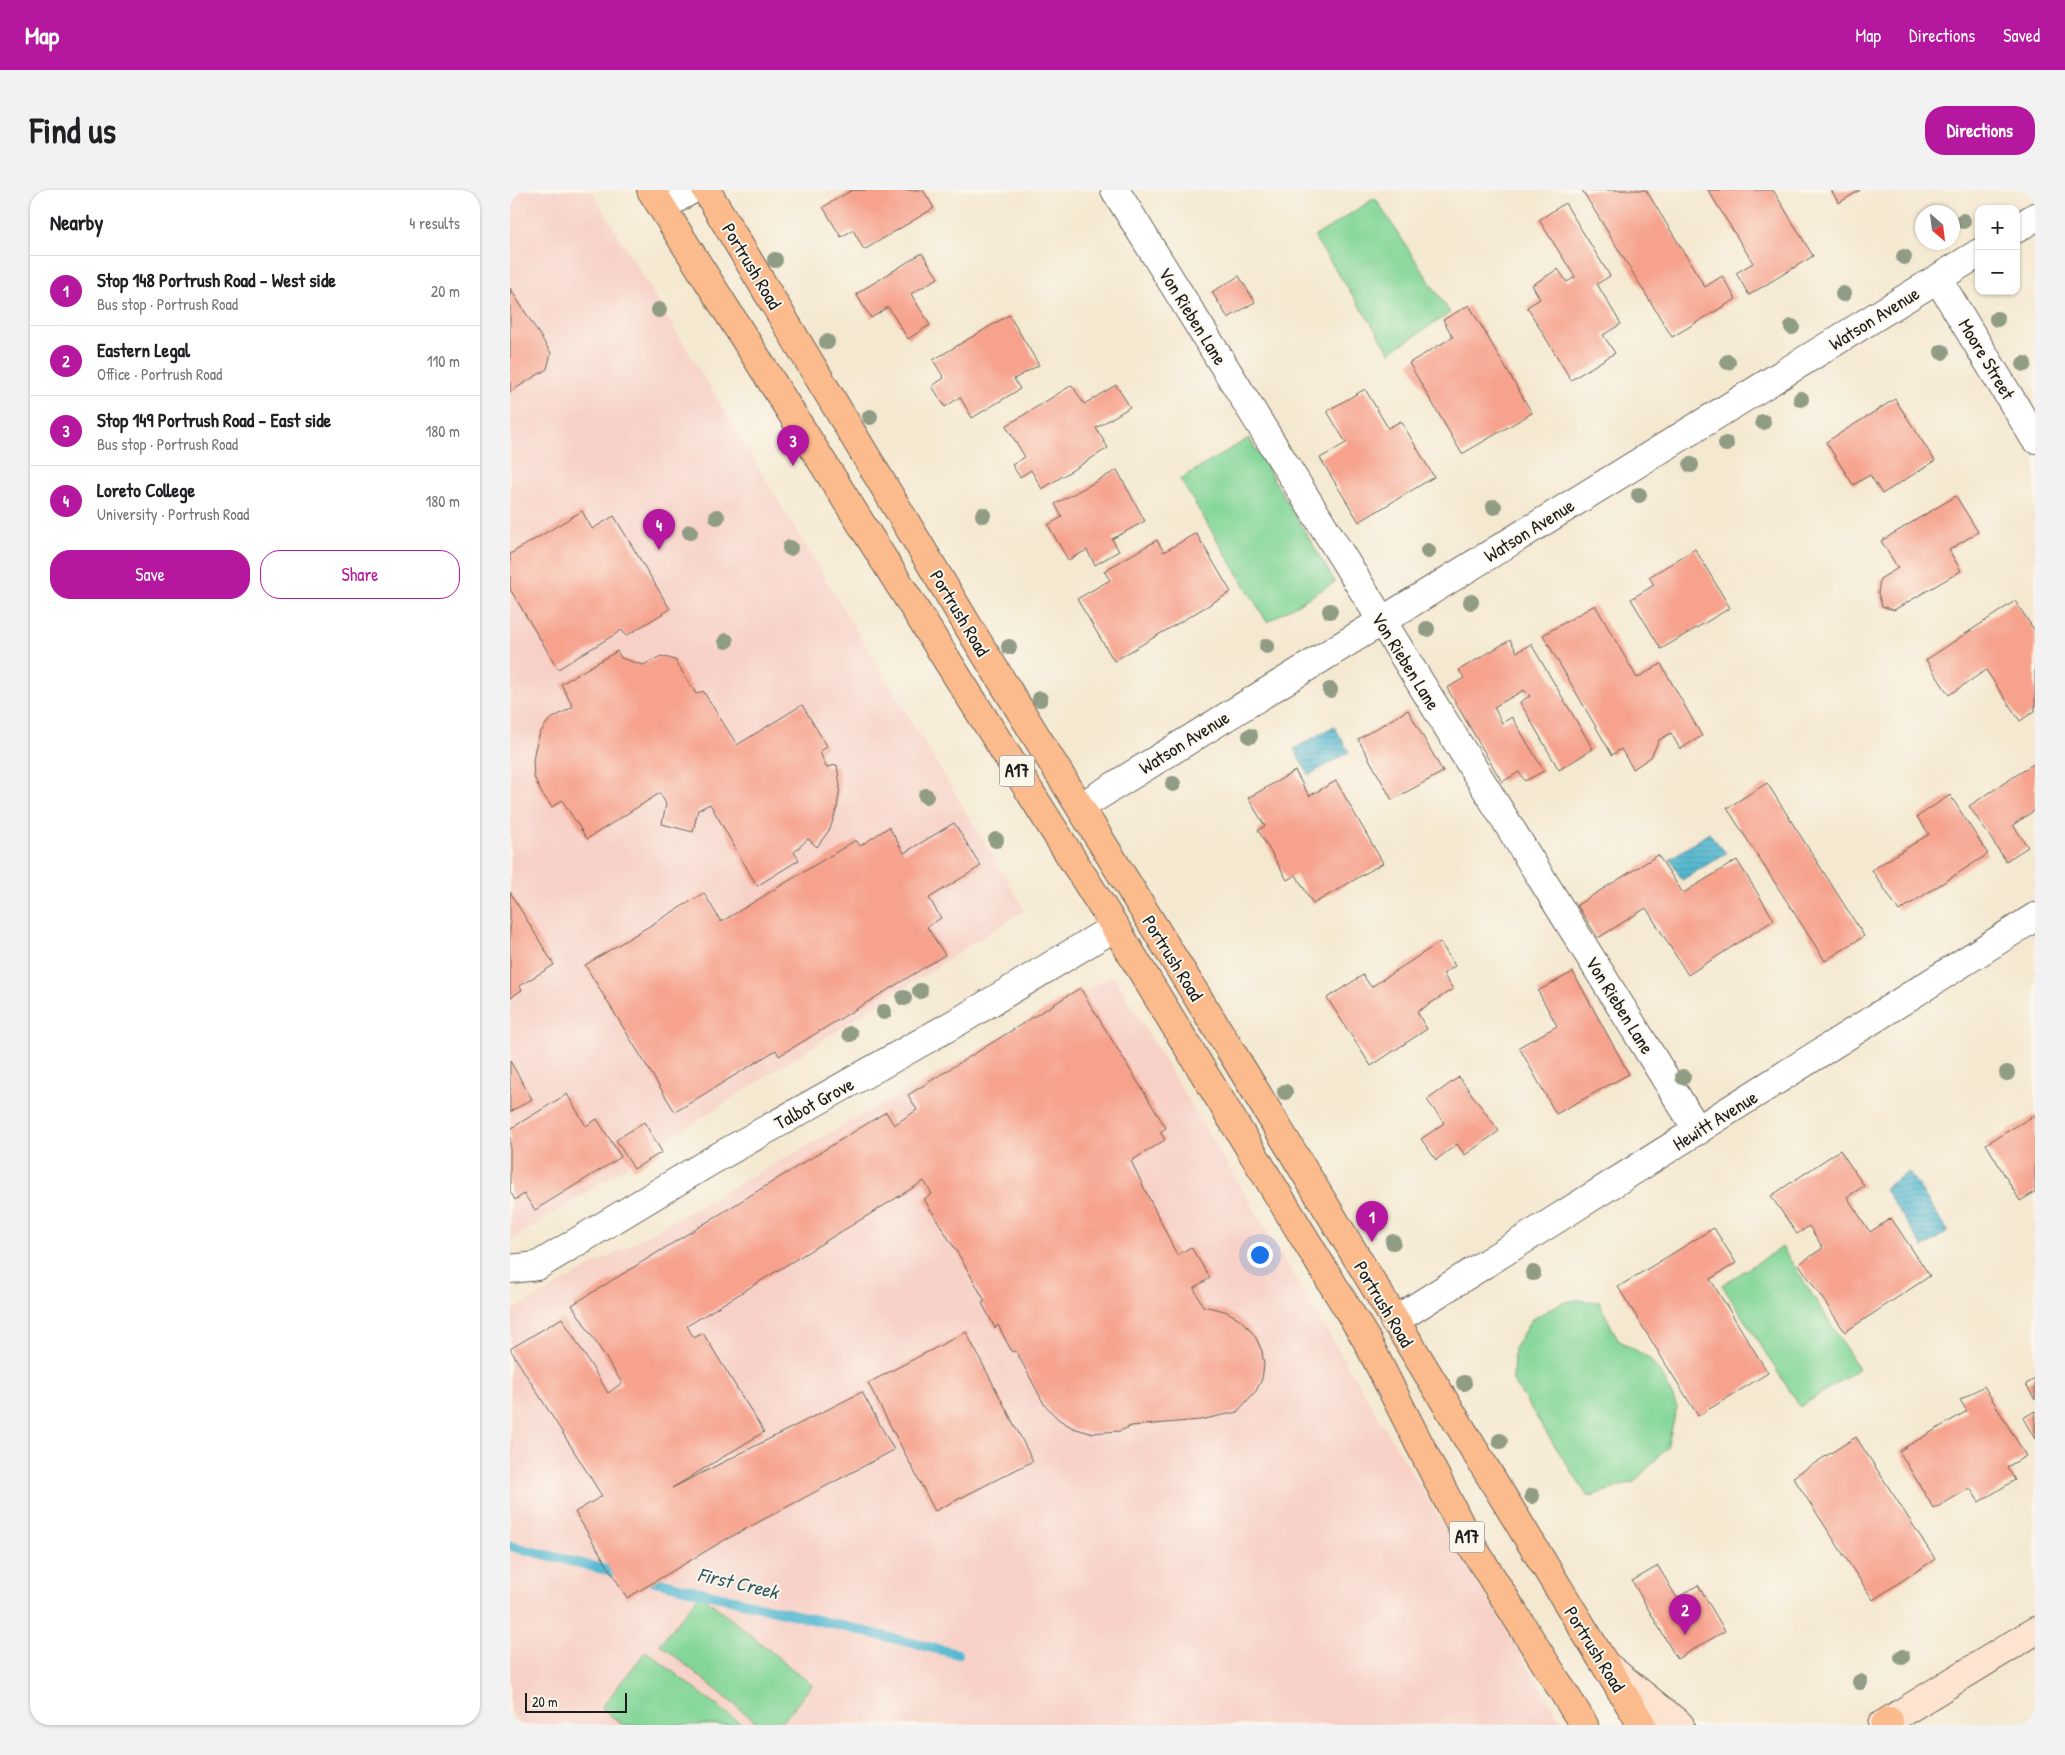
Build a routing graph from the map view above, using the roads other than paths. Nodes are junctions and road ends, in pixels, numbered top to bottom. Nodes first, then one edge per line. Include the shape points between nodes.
1 (691, 190) edge
2 (706, 190) edge
3 (1115, 190) edge
4 (657, 199) edge
5 (2035, 217) edge
6 (2020, 226) edge
7 (1975, 255) edge
8 (1938, 278) junction
9 (2035, 439) edge
10 (1381, 620) junction
11 (1080, 807) junction
12 (2035, 917) edge
13 (1115, 926) junction
14 (1698, 1131) junction
15 (510, 1269) edge
16 (1394, 1321) junction
17 (2035, 1631) edge
18 (1602, 1662) junction
19 (1883, 1724) edge
20 (1584, 1725) edge
21 (1642, 1725) edge
22 (1680, 1725) edge

1 - 4 street
2 - 11 highway, Portrush Road / A17
3 - 10 street, Von Rieben Lane
4 - 13 highway, Portrush Road / A17
5 - 6 street
7 - 8 street, Watson Avenue
8 - 9 street, Moore Street
8 - 10 street, Watson Avenue
10 - 11 street, Watson Avenue
10 - 14 street, Von Rieben Lane
11 - 16 highway, Portrush Road / A17
12 - 14 street, Hewitt Avenue
13 - 15 street, Talbot Grove via 537,1266
13 - 20 highway, Portrush Road / A17 via 1366,1339 1468,1538
14 - 16 street, Hewitt Avenue
16 - 18 highway, Portrush Road / A17
17 - 19 main road
18 - 21 highway, Portrush Road / A17
18 - 22 main road

